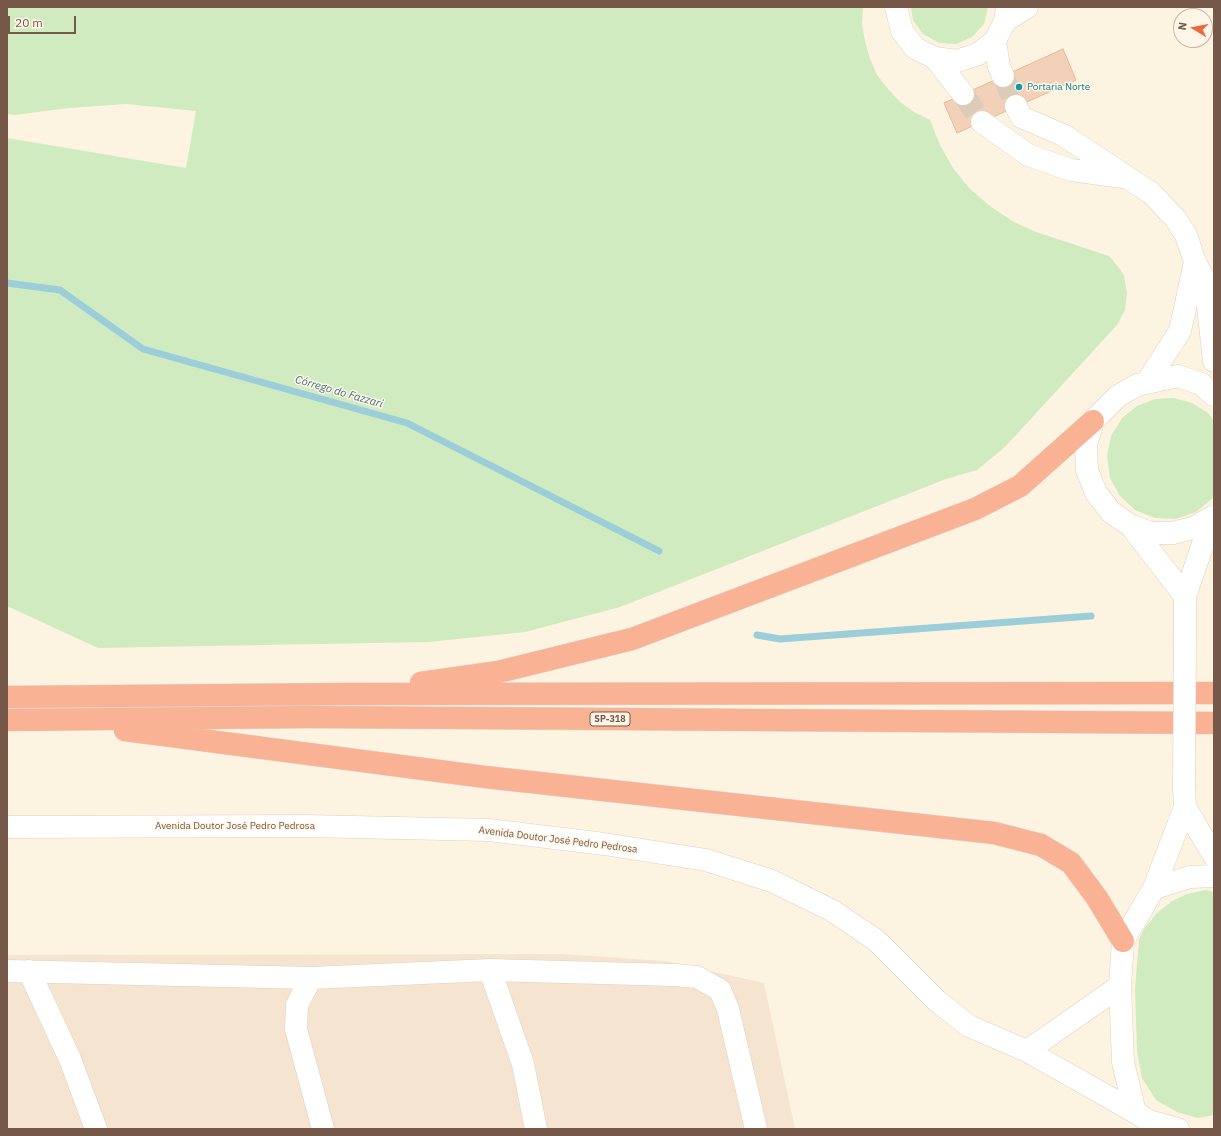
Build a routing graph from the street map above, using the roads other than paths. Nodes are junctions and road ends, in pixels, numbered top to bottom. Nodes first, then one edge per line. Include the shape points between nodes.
1 (896, 7) edge
2 (1027, 7) edge
3 (1006, 14) edge
4 (995, 40) junction
5 (935, 58) junction
6 (1003, 76) tunnel mouth
7 (963, 94) tunnel mouth
8 (1128, 178) junction
9 (1195, 262) junction
10 (1214, 361) edge
11 (1147, 382) junction
12 (1214, 395) edge
13 (1093, 421) junction
14 (1213, 517) edge
15 (1131, 526) junction
16 (1185, 596) junction
17 (1214, 693) edge
18 (342, 694) junction
19 (7, 697) edge
20 (42, 719) junction
21 (7, 720) edge
22 (1214, 723) edge
23 (1184, 797) junction
24 (7, 826) edge
25 (1214, 856) edge
26 (1214, 876) edge
27 (1154, 888) junction
28 (1123, 941) junction
29 (490, 970) junction
30 (29, 971) junction
31 (7, 972) edge
32 (311, 978) junction
33 (1120, 986) junction
34 (1027, 1051) junction
35 (1145, 1121) edge
36 (96, 1129) edge
37 (323, 1129) edge
38 (536, 1129) edge
39 (756, 1129) edge
40 (1178, 1129) edge

1 - 5 street via 902,30 916,48
2 - 3 street
3 - 4 street
4 - 5 street via 978,54 956,61
4 - 6 street
5 - 7 street
8 - 8 street via 1063,135 1018,112 991,128 1028,155 1072,170
8 - 9 street via 1151,193 1175,218 1186,235
9 - 10 street via 1205,280
9 - 11 street via 1180,330
11 - 12 street via 1178,376 1201,384
11 - 13 street via 1118,396
13 - 15 street via 1086,445 1087,470 1096,493 1111,512
13 - 18 highway via 1020,486 975,509 632,639 498,672
14 - 15 street via 1193,528 1173,533 1152,532
14 - 16 street
15 - 16 street
16 - 23 street, bridge
17 - 18 highway
18 - 19 highway
20 - 21 highway, SP-318
20 - 22 highway, SP-318 via 309,717
20 - 28 highway via 485,777 994,833 1041,845 1071,864 1097,898
23 - 25 street
23 - 27 street
24 - 34 street, Avenida Doutor José Pedro Pedrosa via 306,826 489,830 706,860 772,881 833,911 877,941 937,1001 969,1026
26 - 27 street via 1190,877
27 - 28 street
28 - 33 street
29 - 32 street
29 - 38 street via 523,1064
29 - 39 street via 675,975 697,977 720,990 728,1009
30 - 31 street
30 - 32 street
30 - 36 street via 70,1059
32 - 37 street via 297,1005 296,1029
33 - 34 street
33 - 35 street via 1123,1062
34 - 35 street, Avenida Doutor José Pedro Pedrosa
35 - 40 street, Avenida Doutor José Pedro Pedrosa

